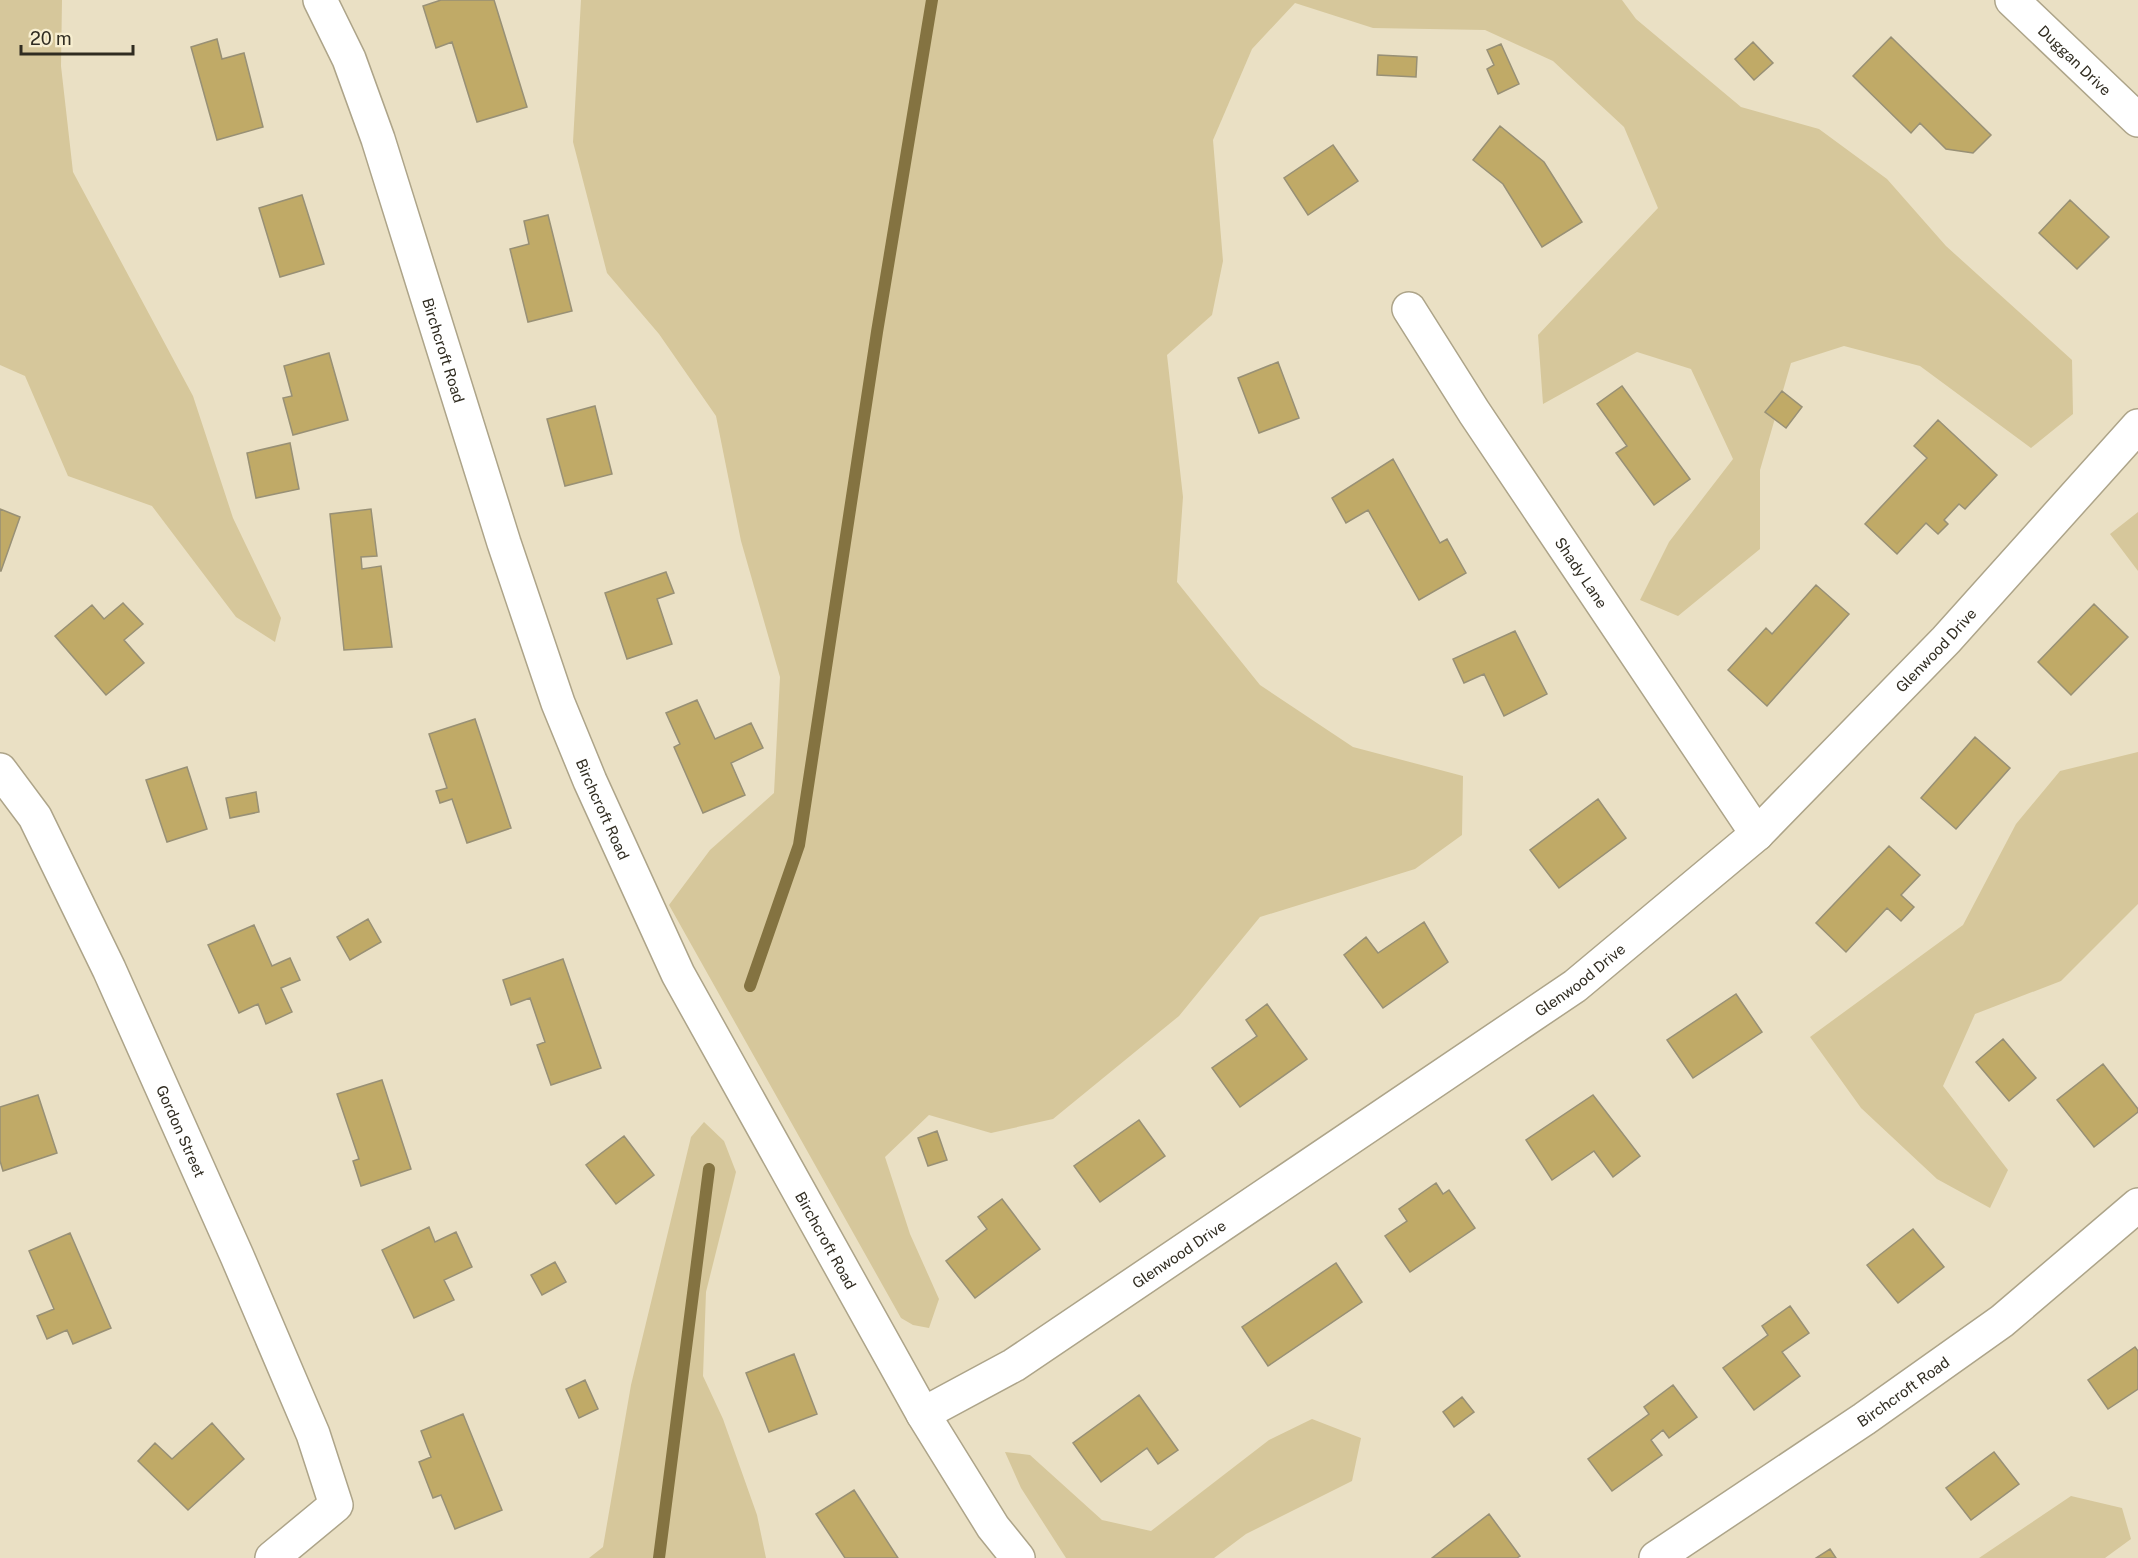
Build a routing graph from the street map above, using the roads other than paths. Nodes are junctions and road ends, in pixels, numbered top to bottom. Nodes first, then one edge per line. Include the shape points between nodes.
1 (321, 0) edge
2 (2012, 0) edge
3 (2138, 120) edge
4 (1409, 309) dead end
5 (2138, 426) edge
6 (0, 770) edge
7 (1757, 834) junction
8 (2138, 1205) edge
9 (923, 1414) junction
10 (272, 1558) edge
11 (1018, 1558) edge
12 (1656, 1558) edge

1 - 9 street, Birchcroft Road via 349,59 378,139 504,543 558,703 590,781 678,974
2 - 3 street, Duggan Drive
4 - 7 street, Shady Lane
5 - 7 street, Glenwood Drive via 1947,640
6 - 10 street, Gordon Street via 35,817 109,969 313,1434 336,1505
7 - 9 street, Glenwood Drive via 1575,986 1515,1028 1014,1365
8 - 12 street, Birchcroft Road via 2002,1321
9 - 11 street, Birchcroft Road via 993,1527

